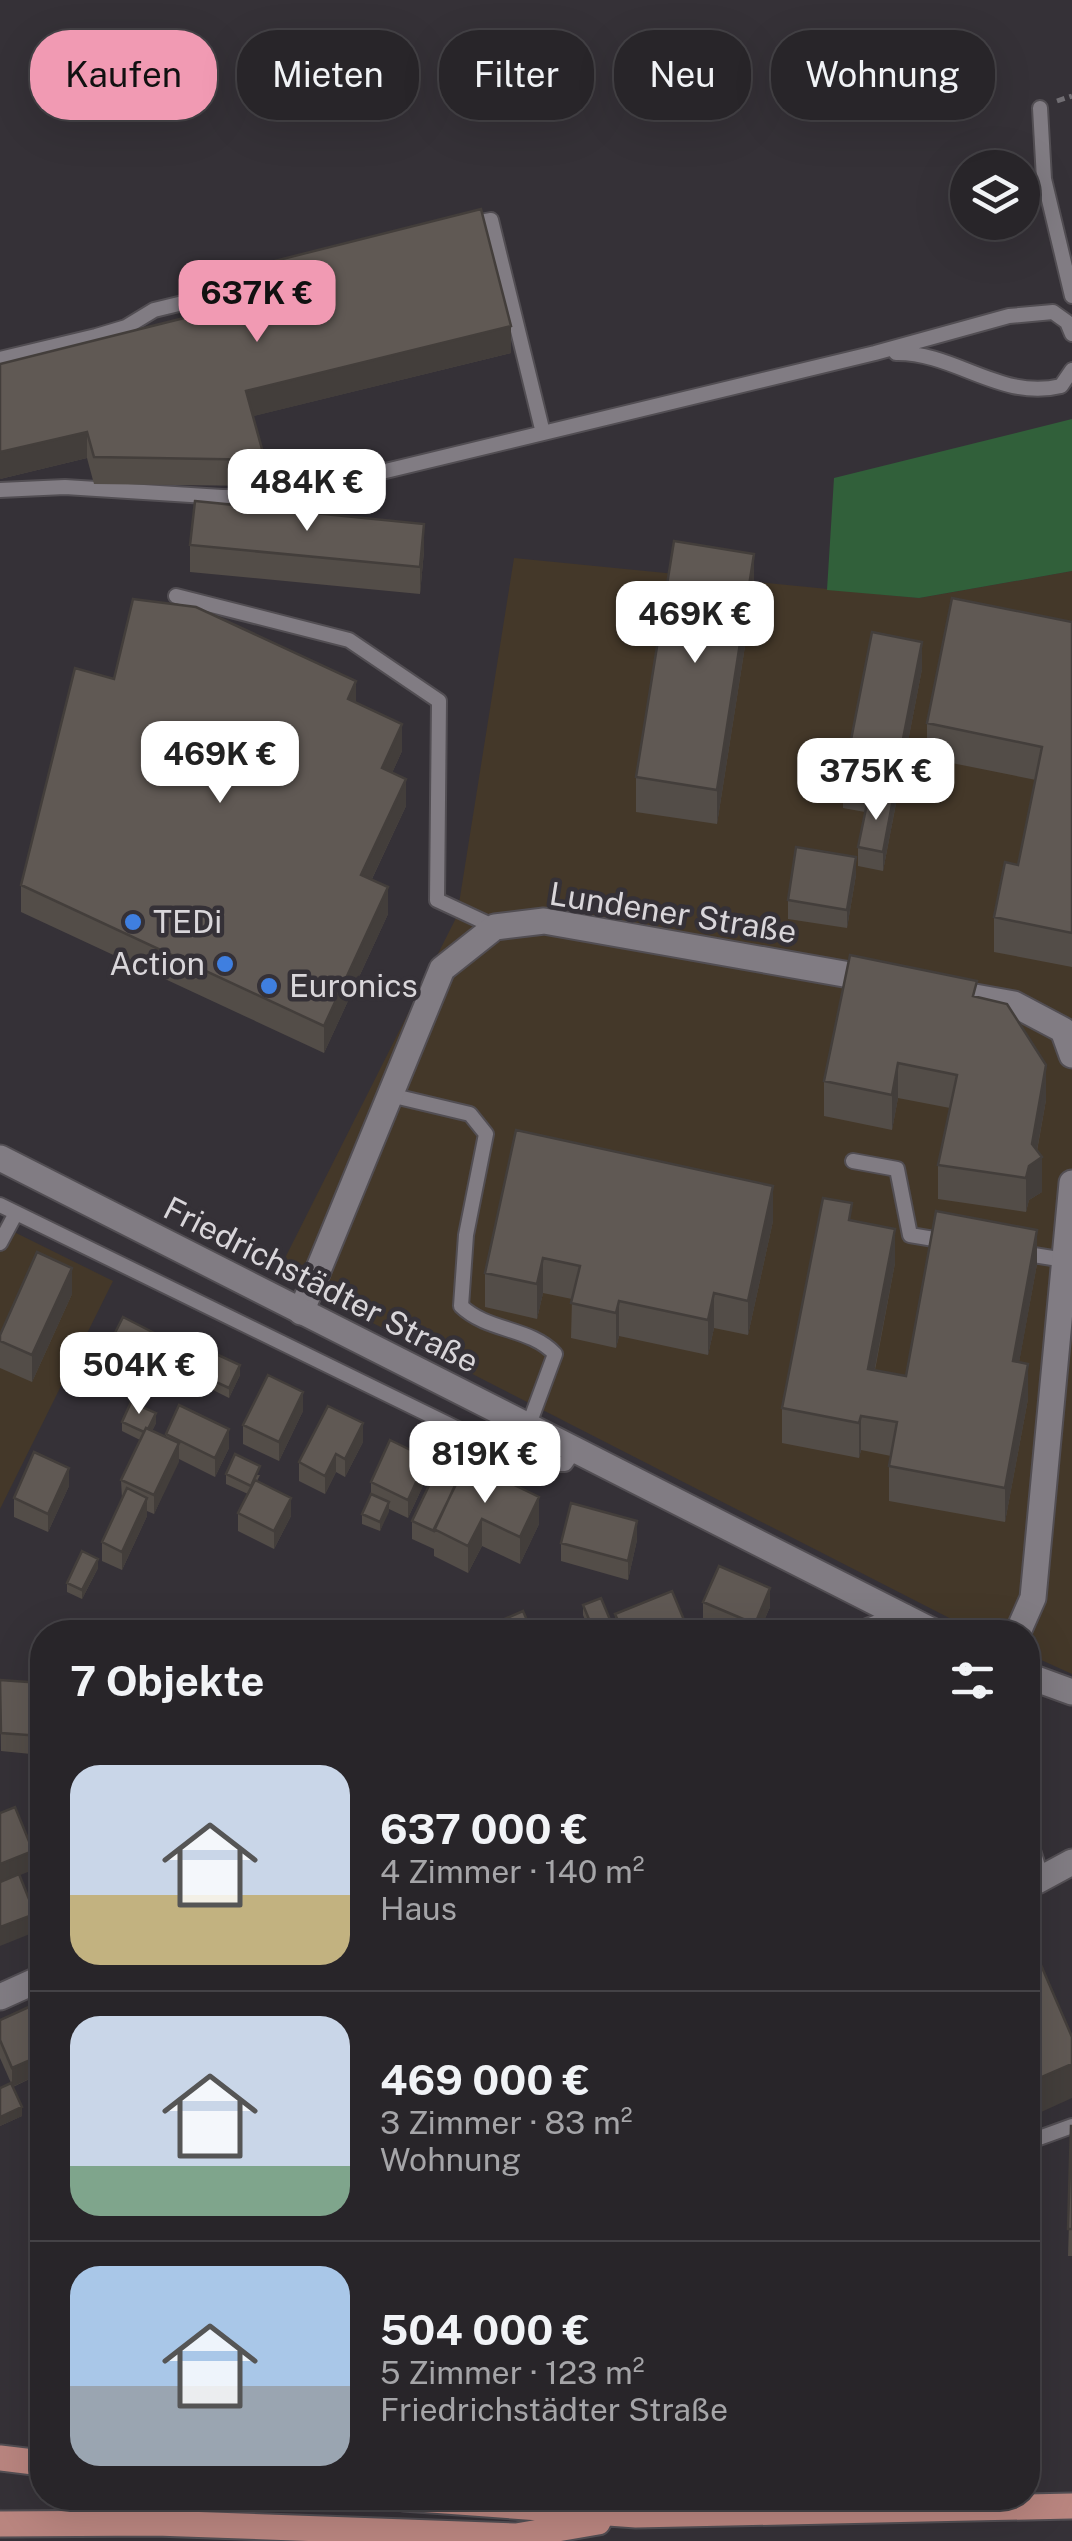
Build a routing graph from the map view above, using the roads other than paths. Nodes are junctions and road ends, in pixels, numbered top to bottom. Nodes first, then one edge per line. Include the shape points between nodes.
1 (1040, 108) dead end
2 (460, 226) edge
3 (1068, 264) edge
4 (250, 286) edge
5 (1072, 296) edge
6 (1070, 328) edge
7 (876, 353) junction
8 (0, 359) edge
9 (1072, 370) edge
10 (543, 433) junction
11 (0, 490) edge
12 (176, 596) dead end
13 (494, 927) junction
14 (1072, 1056) edge
15 (390, 1095) junction
16 (0, 1158) edge
17 (853, 1161) dead end
18 (1072, 1183) edge
19 (0, 1205) edge
20 (16, 1213) junction
21 (0, 1243) edge
22 (968, 1244) edge
23 (1007, 1250) edge
24 (1065, 1260) junction
25 (301, 1312) junction
26 (1064, 1361) edge
27 (528, 1426) junction
28 (574, 1450) junction
29 (904, 1617) junction
30 (897, 1620) edge
31 (910, 1620) edge
32 (1023, 1620) edge
33 (1040, 1680) edge
34 (1072, 1692) edge
35 (1072, 1862) edge
36 (1040, 1878) edge
37 (30, 1983) edge
38 (0, 1997) edge
39 (1072, 2126) edge
40 (1040, 2138) edge
41 (0, 2458) edge
42 (30, 2462) edge
43 (1072, 2506) edge
44 (1040, 2507) edge
45 (559, 2510) edge
46 (898, 2510) edge
47 (636, 2516) junction
48 (0, 2524) edge

1 - 3 lane via 1042,165
2 - 10 lane via 491,220
3 - 5 lane
4 - 8 lane
5 - 6 lane
6 - 7 lane via 1053,312 1037,311
7 - 9 lane via 917,352 1036,392 1061,386
7 - 10 lane
10 - 11 lane via 262,498
12 - 13 lane via 350,640 439,701 437,900
13 - 14 street, Lundener Straße via 544,922 1014,1004 1063,1030
13 - 15 street via 442,969
15 - 25 street
15 - 27 lane via 470,1114 486,1134 466,1235 461,1306 476,1320 542,1340 555,1354
16 - 25 street, Friedrichstädter Straße
17 - 22 lane via 898,1168 910,1236
18 - 24 street
19 - 20 lane
20 - 21 lane
20 - 28 lane via 491,1445 556,1466
23 - 24 lane
24 - 26 street
25 - 27 street, Friedrichstädter Straße
26 - 32 street via 1033,1598
27 - 28 street, Friedrichstädter Straße
28 - 29 street, Friedrichstädter Straße
29 - 30 street
29 - 31 street, Friedrichstädter Straße
33 - 34 street
35 - 36 street
37 - 38 street
39 - 40 lane
41 - 42 main road
43 - 44 main road
45 - 47 main road
46 - 47 main road
47 - 48 main road via 516,2536 156,2522

